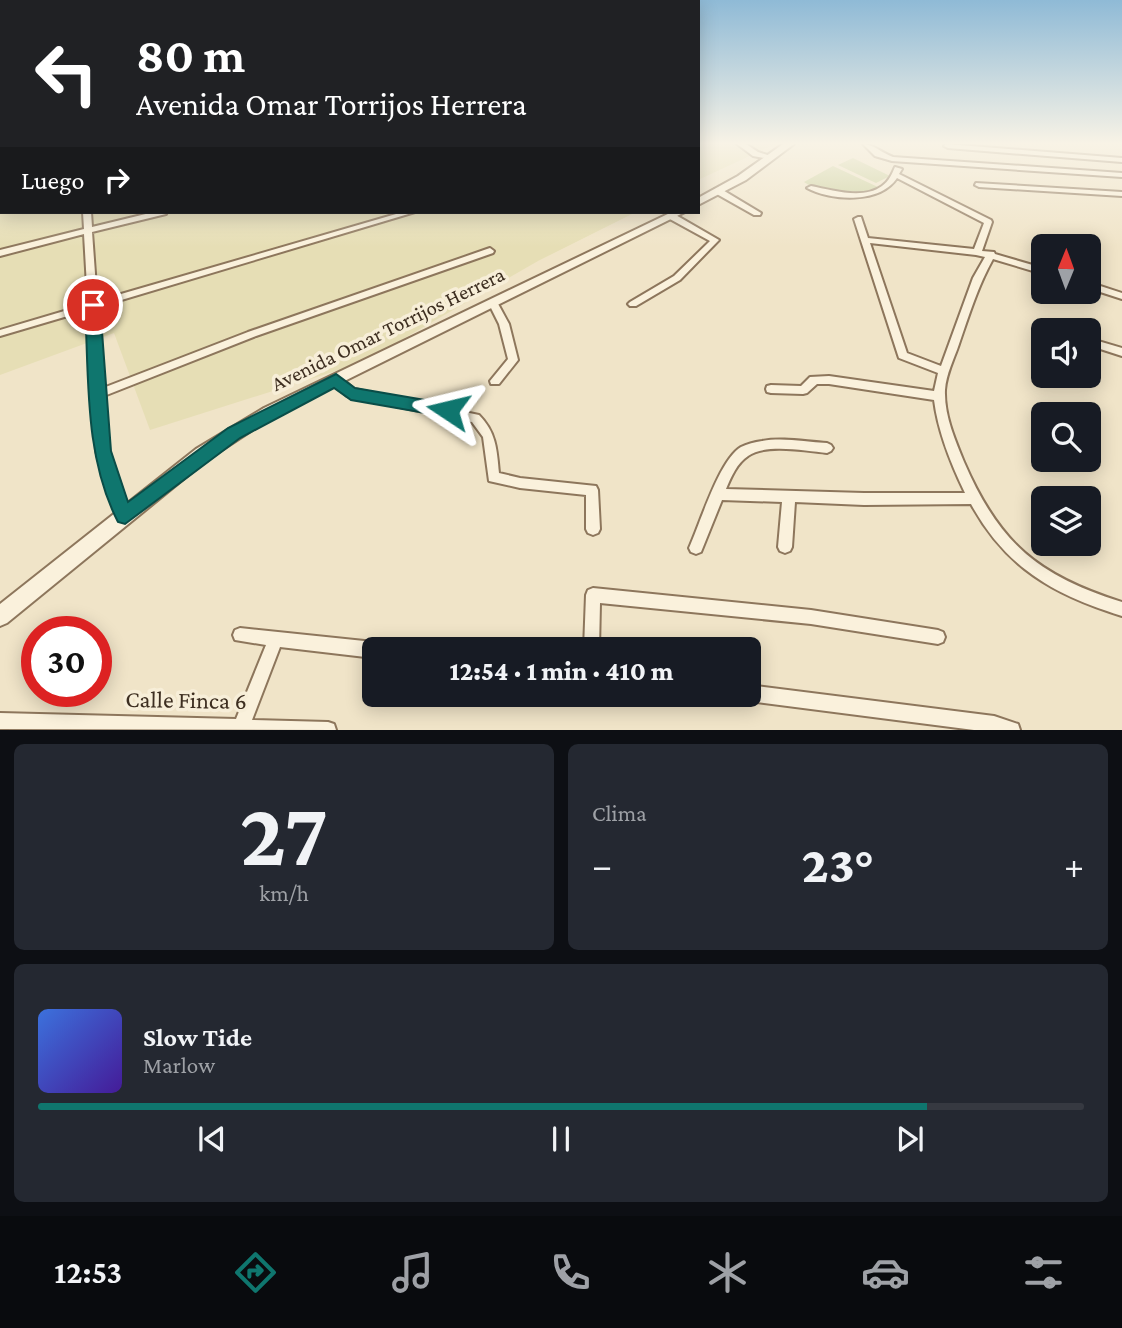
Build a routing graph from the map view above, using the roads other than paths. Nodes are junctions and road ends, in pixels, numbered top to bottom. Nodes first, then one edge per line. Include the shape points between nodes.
1 (738, 178) edge
2 (893, 178) edge
3 (902, 178) edge
4 (978, 185) dead end
5 (811, 188) dead end
6 (718, 191) junction
7 (1122, 194) edge
8 (700, 201) edge
9 (758, 213) dead end
10 (87, 214) edge
11 (155, 214) edge
12 (404, 214) edge
13 (676, 214) edge
14 (858, 219) dead end
15 (88, 231) junction
16 (866, 240) junction
17 (490, 251) dead end
18 (977, 252) junction
19 (0, 253) edge
20 (991, 254) junction
21 (1031, 267) edge
22 (1101, 289) edge
23 (1122, 296) edge
24 (494, 304) junction
25 (633, 304) dead end
26 (93, 305) junction
27 (0, 333) edge
28 (1101, 345) edge
29 (1122, 352) edge
30 (944, 371) junction
31 (336, 380) junction
32 (495, 380) dead end
33 (771, 390) dead end
34 (96, 395) junction
35 (938, 396) junction
36 (827, 448) dead end
37 (720, 494) junction
38 (789, 496) junction
39 (972, 498) junction
40 (125, 516) junction
41 (593, 529) dead end
42 (785, 547) dead end
43 (696, 548) dead end
44 (1122, 610) edge
45 (0, 616) edge
46 (240, 635) dead end
47 (591, 637) edge
48 (938, 637) dead end
49 (276, 639) junction
50 (362, 649) edge
51 (761, 695) edge
52 (0, 721) edge
53 (242, 725) junction
54 (328, 730) edge
55 (1012, 730) edge

1 - 6 street
2 - 5 street via 877,194 837,194
3 - 18 street via 988,222
4 - 7 street
6 - 8 street
6 - 9 street
10 - 15 street
11 - 15 street
12 - 26 street
13 - 24 street, Avenida Omar Torrijos Herrera
13 - 25 street via 715,240 677,278
14 - 16 street
15 - 19 street
15 - 26 street
16 - 18 street
16 - 30 street via 903,355
17 - 34 street
18 - 20 street
20 - 21 street
20 - 30 street
22 - 23 street
24 - 31 street, Avenida Omar Torrijos Herrera
24 - 32 street via 507,323 513,360
26 - 27 street
26 - 34 street
28 - 29 street
30 - 35 street
31 - 40 street, Avenida Omar Torrijos Herrera via 234,433
31 - 41 street via 351,393 475,418 491,440 494,477 520,484 592,490
33 - 35 street via 803,390 814,380 829,380
34 - 40 street via 106,470
35 - 39 street via 948,438
36 - 37 street via 762,446 743,452
37 - 38 street
37 - 43 street
38 - 39 street
38 - 42 street
39 - 44 street via 1030,567 1064,590
40 - 45 street, Avenida Omar Torrijos Herrera
46 - 49 street
47 - 48 street via 593,594 811,617
49 - 50 street
49 - 53 street
51 - 55 street
52 - 53 street, Calle Finca 6
53 - 54 street, Calle Finca 6

